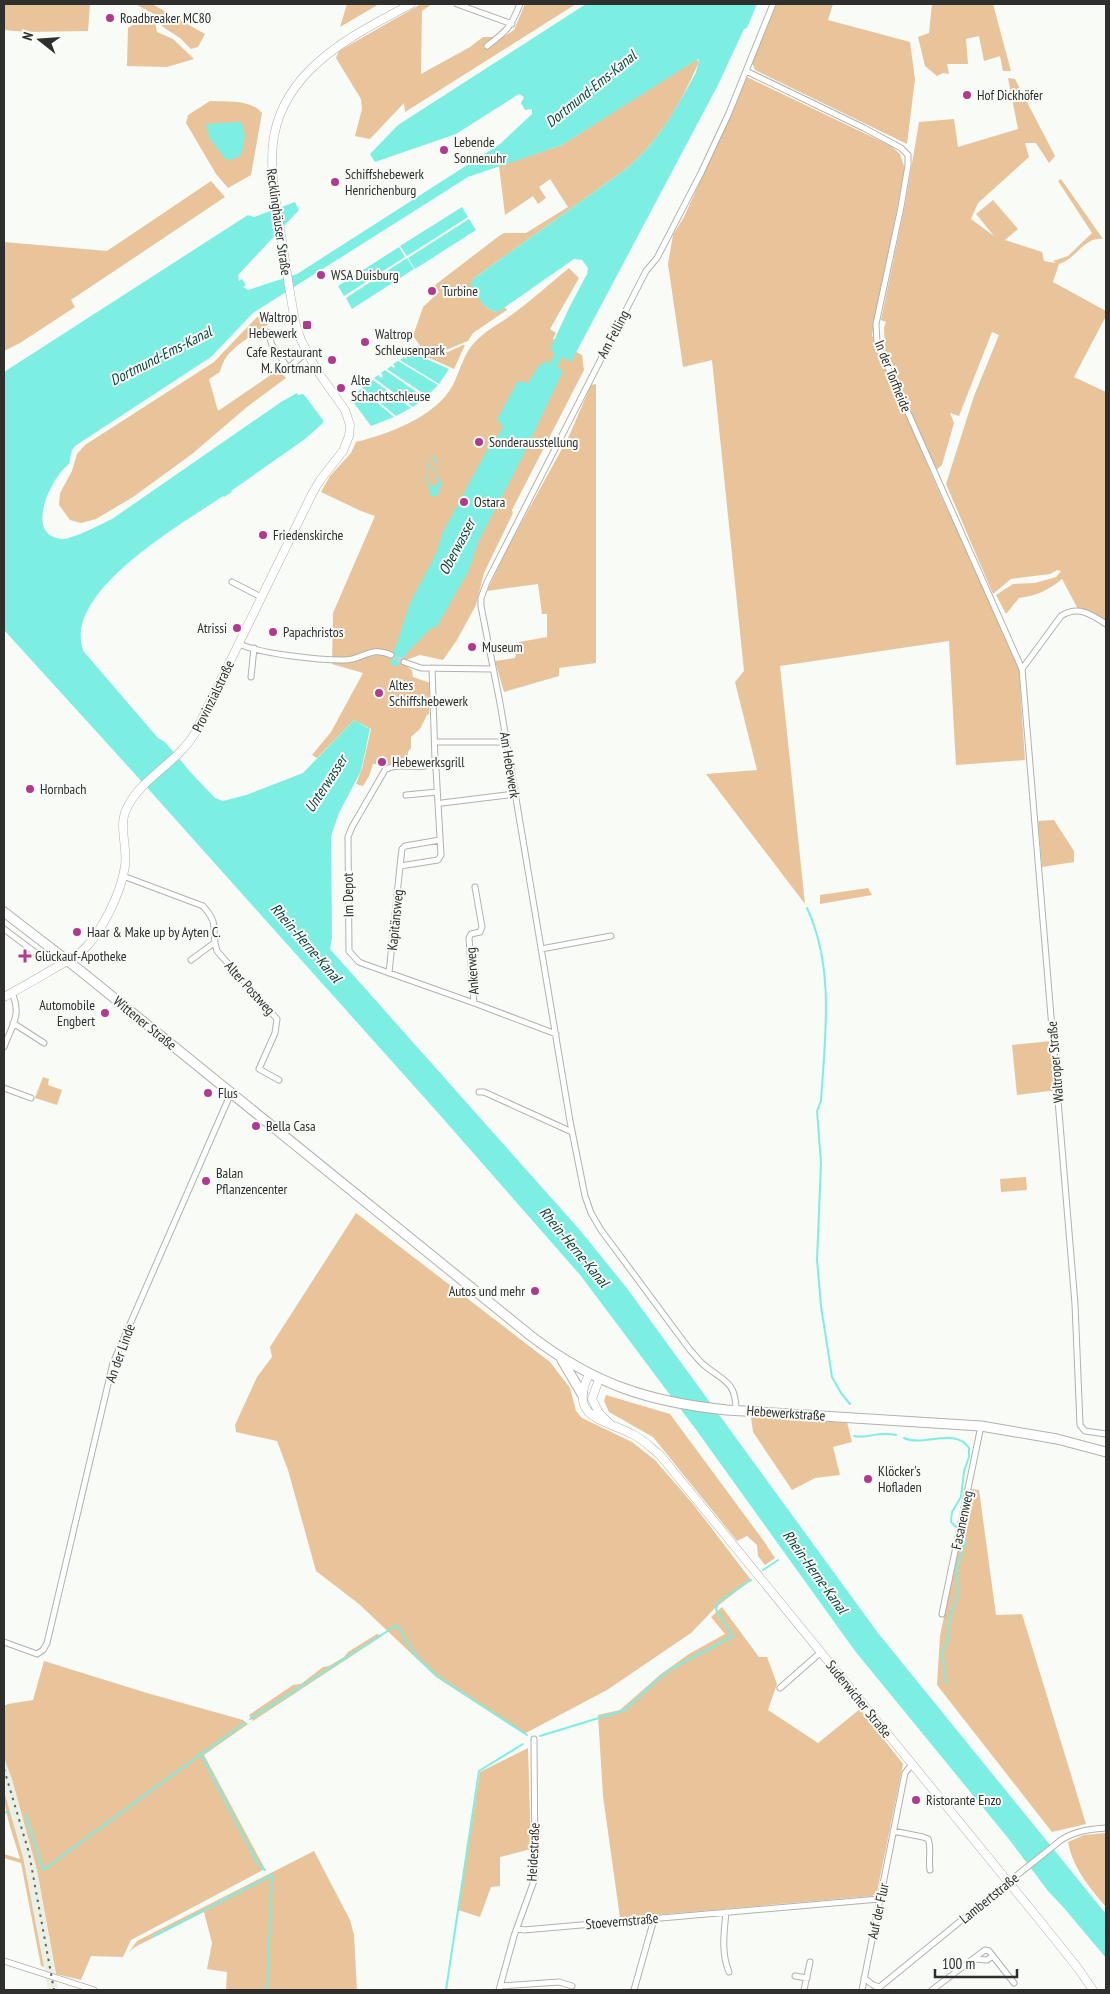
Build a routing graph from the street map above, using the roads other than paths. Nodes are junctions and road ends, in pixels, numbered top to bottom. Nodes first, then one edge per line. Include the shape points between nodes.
1 (411, 4) edge
2 (457, 4) edge
3 (520, 4) edge
4 (773, 4) edge
5 (512, 24) junction
6 (487, 46) dead end
7 (746, 71) junction
8 (268, 332) dead end
9 (307, 352) junction
10 (347, 415) joint
11 (232, 582) dead end
12 (261, 596) junction
13 (1106, 624) edge
14 (239, 644) junction
15 (254, 648) junction
16 (391, 655) tunnel mouth
17 (404, 662) tunnel mouth
18 (432, 668) junction
19 (492, 669) junction
20 (1022, 669) junction
21 (251, 677) dead end
22 (435, 742) junction
23 (506, 742) junction
24 (433, 763) junction
25 (437, 792) junction
26 (515, 794) junction
27 (406, 795) dead end
28 (442, 802) dead end
29 (440, 840) junction
30 (400, 866) junction
31 (123, 876) junction
32 (475, 887) dead end
33 (4, 912) edge
34 (4, 929) edge
35 (611, 936) dead end
36 (214, 944) junction
37 (541, 949) junction
38 (38, 959) dead end
39 (191, 960) dead end
40 (67, 961) junction
41 (389, 973) junction
42 (12, 993) junction
43 (4, 997) edge
44 (474, 1002) junction
45 (13, 1023) junction
46 (556, 1034) junction
47 (44, 1043) dead end
48 (4, 1046) edge
49 (279, 1080) dead end
50 (4, 1088) edge
51 (479, 1092) dead end
52 (231, 1093) junction
53 (30, 1098) dead end
54 (572, 1132) junction
55 (561, 1358) junction
56 (589, 1374) junction
57 (599, 1379) junction
58 (582, 1394) junction
59 (731, 1410) junction
60 (610, 1424) junction
61 (981, 1426) junction
62 (1106, 1434) edge
63 (1106, 1452) edge
64 (942, 1614) dead end
65 (4, 1642) edge
66 (821, 1652) junction
67 (780, 1688) dead end
68 (534, 1739) dead end
69 (912, 1764) junction
70 (1106, 1828) edge
71 (893, 1831) junction
72 (930, 1870) dead end
73 (879, 1899) junction
74 (726, 1912) junction
75 (654, 1919) junction
76 (517, 1928) junction
77 (993, 1956) junction
78 (974, 1959) junction
79 (4, 1961) edge
80 (810, 1962) dead end
81 (729, 1972) dead end
82 (794, 1976) dead end
83 (807, 1978) junction
84 (864, 1978) junction
85 (1014, 1983) dead end
86 (572, 1986) dead end
87 (500, 1988) edge
88 (878, 1989) edge
89 (94, 1990) edge
90 (634, 1990) edge
91 (804, 1990) edge
92 (862, 1990) edge
93 (932, 1990) edge
94 (1093, 1990) edge

1 - 9 main road, Recklinghäuser Straße via 349,40 310,70 291,93 278,118 271,166 290,296 296,326
2 - 5 street
3 - 5 street
4 - 7 street, Am Felling
5 - 6 street
7 - 19 street, Am Felling via 701,173 657,258 646,271 482,592 481,606
7 - 20 street, In der Torfheide via 864,128 908,155 901,207 876,324 877,343
8 - 9 street via 272,345 288,368
9 - 10 main road, Recklinghäuser Straße
10 - 12 main road, Provinzialstraße via 350,432 346,447 313,492
11 - 12 street
12 - 14 main road, Provinzialstraße
13 - 20 street via 1089,613 1068,611
14 - 15 street
14 - 31 main road, Provinzialstraße via 195,734 180,754 129,804 124,815 126,864
15 - 16 street via 345,660 377,651
15 - 21 street
17 - 18 street
18 - 19 street
18 - 22 street
19 - 23 street, Am Hebewerk
20 - 62 street, Waltroper Straße via 1075,1304 1080,1425 1084,1431
22 - 23 street
22 - 24 street
23 - 26 street, Am Hebewerk
24 - 25 street
24 - 41 street, Im Depot via 390,766 385,770 348,837 349,951 359,962
25 - 27 street
25 - 29 street
26 - 28 street
26 - 37 street, Am Hebewerk
29 - 30 street, Kapitänsweg via 405,846
29 - 30 street via 438,860
30 - 41 street, Kapitänsweg
31 - 36 street via 203,906 215,924
31 - 40 main road, Provinzialstraße via 108,914 90,943
32 - 44 street, Ankerweg via 482,927 480,932 471,934 469,938
33 - 40 main road, Wittener Straße
34 - 38 street via 36,953
35 - 37 street
36 - 39 street
36 - 49 street, Alter Postweg via 277,1018 275,1034 259,1069
37 - 46 street, Am Hebewerk
40 - 42 main road, Provinzialstraße
40 - 52 main road, Wittener Straße
41 - 44 street, Im Depot
42 - 43 main road, Provinzialstraße
42 - 45 street via 18,1006
44 - 46 street, Im Depot
45 - 47 street
45 - 48 street
46 - 54 street, Hebewerkstraße
50 - 53 street
51 - 54 street
52 - 55 main road, Wittener Straße
52 - 65 street, An der Linde via 113,1363 47,1643 38,1654
54 - 59 street, Hebewerkstraße via 584,1196 591,1213 690,1350 728,1382 734,1392
55 - 56 main road
55 - 58 main road
56 - 57 main road
56 - 58 main road
57 - 59 main road via 662,1401
57 - 60 main road, Suderwicher Straße via 592,1399
58 - 60 main road, Suderwicher Straße via 593,1417
59 - 61 main road, Hebewerkstraße
60 - 66 main road, Suderwicher Straße via 640,1438 660,1455
61 - 63 main road, Hebewerkstraße via 1058,1439
61 - 64 street, Fasanenweg
66 - 67 street
66 - 69 main road, Suderwicher Straße
68 - 76 street, Heidestraße via 535,1878
69 - 71 street, Auf der Flur via 905,1773
69 - 94 main road, Suderwicher Straße
70 - 88 street, Lambertstraße, bridge via 1080,1831 1060,1840
71 - 72 street via 928,1839
71 - 73 street, Auf der Flur
73 - 74 street, Stoevernstraße
73 - 84 street, Auf der Flur
74 - 75 street, Stoevernstraße
74 - 81 street via 724,1947
75 - 76 street, Stoevernstraße
75 - 90 street
76 - 87 street, Heidestraße
77 - 78 street via 987,1960
77 - 78 street via 985,1950
77 - 85 street
78 - 93 street
79 - 89 street
80 - 83 street
82 - 83 street
83 - 91 street
84 - 88 street, Lambertstraße
84 - 92 street, Auf der Flur
86 - 87 street via 558,1982

